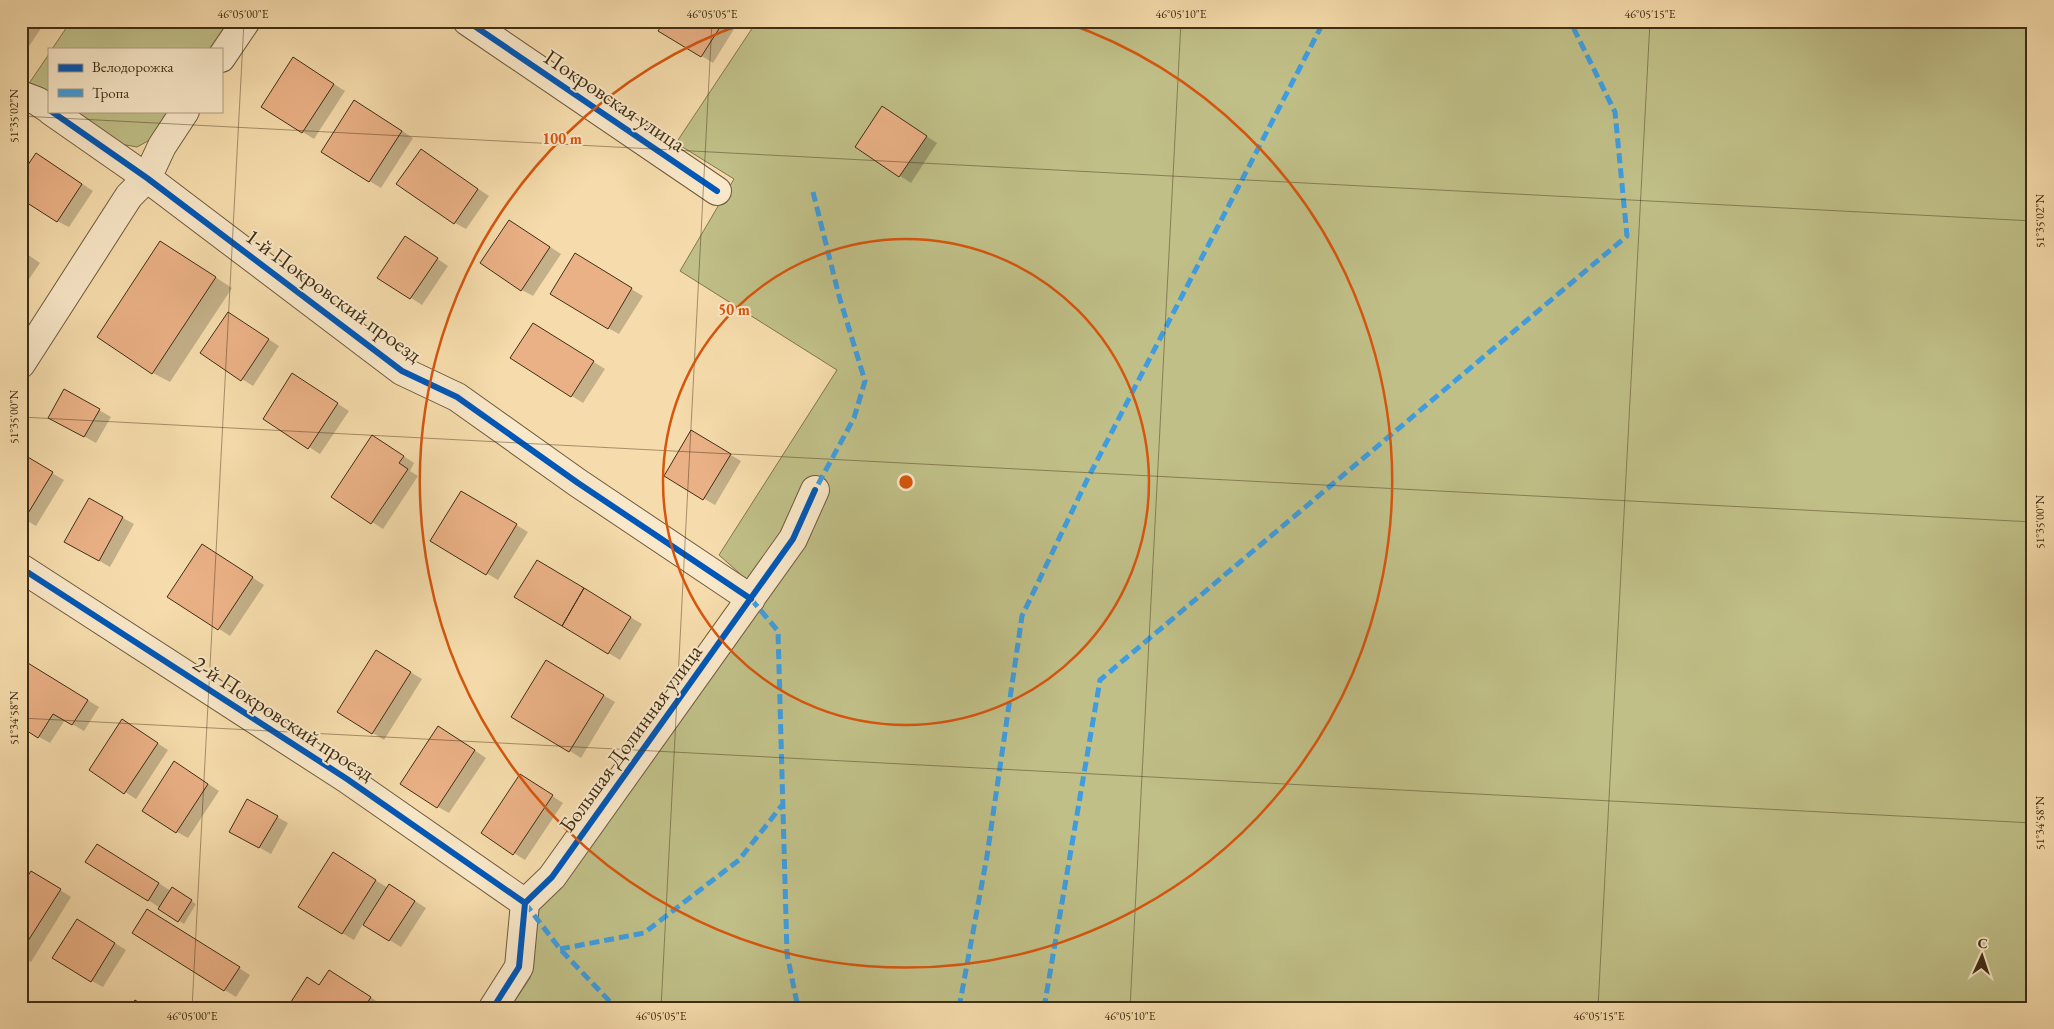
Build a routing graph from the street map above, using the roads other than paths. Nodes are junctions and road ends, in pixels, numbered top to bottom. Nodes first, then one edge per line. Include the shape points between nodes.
1 (246, 21) edge
2 (467, 21) edge
3 (222, 57) edge
4 (21, 95) edge
5 (48, 109) edge
6 (53, 112) edge
7 (184, 112) edge
8 (147, 178) junction
9 (717, 192) dead end
10 (21, 364) edge
11 (815, 490) dead end
12 (21, 568) edge
13 (751, 599) junction
14 (525, 903) junction
15 (493, 1008) edge

1 - 3 street
2 - 9 street, Покровская улица
4 - 5 street, 1-й Покровский проезд
6 - 8 street, 1-й Покровский проезд
7 - 8 street via 162,146
8 - 10 street via 129,196
8 - 13 street, 1-й Покровский проезд via 402,371 457,397
11 - 13 street, Большая Долинная улица via 793,539
12 - 14 street, 2-й Покровский проезд via 347,779
13 - 14 street, Большая Долинная улица via 552,877
14 - 15 street via 519,967

